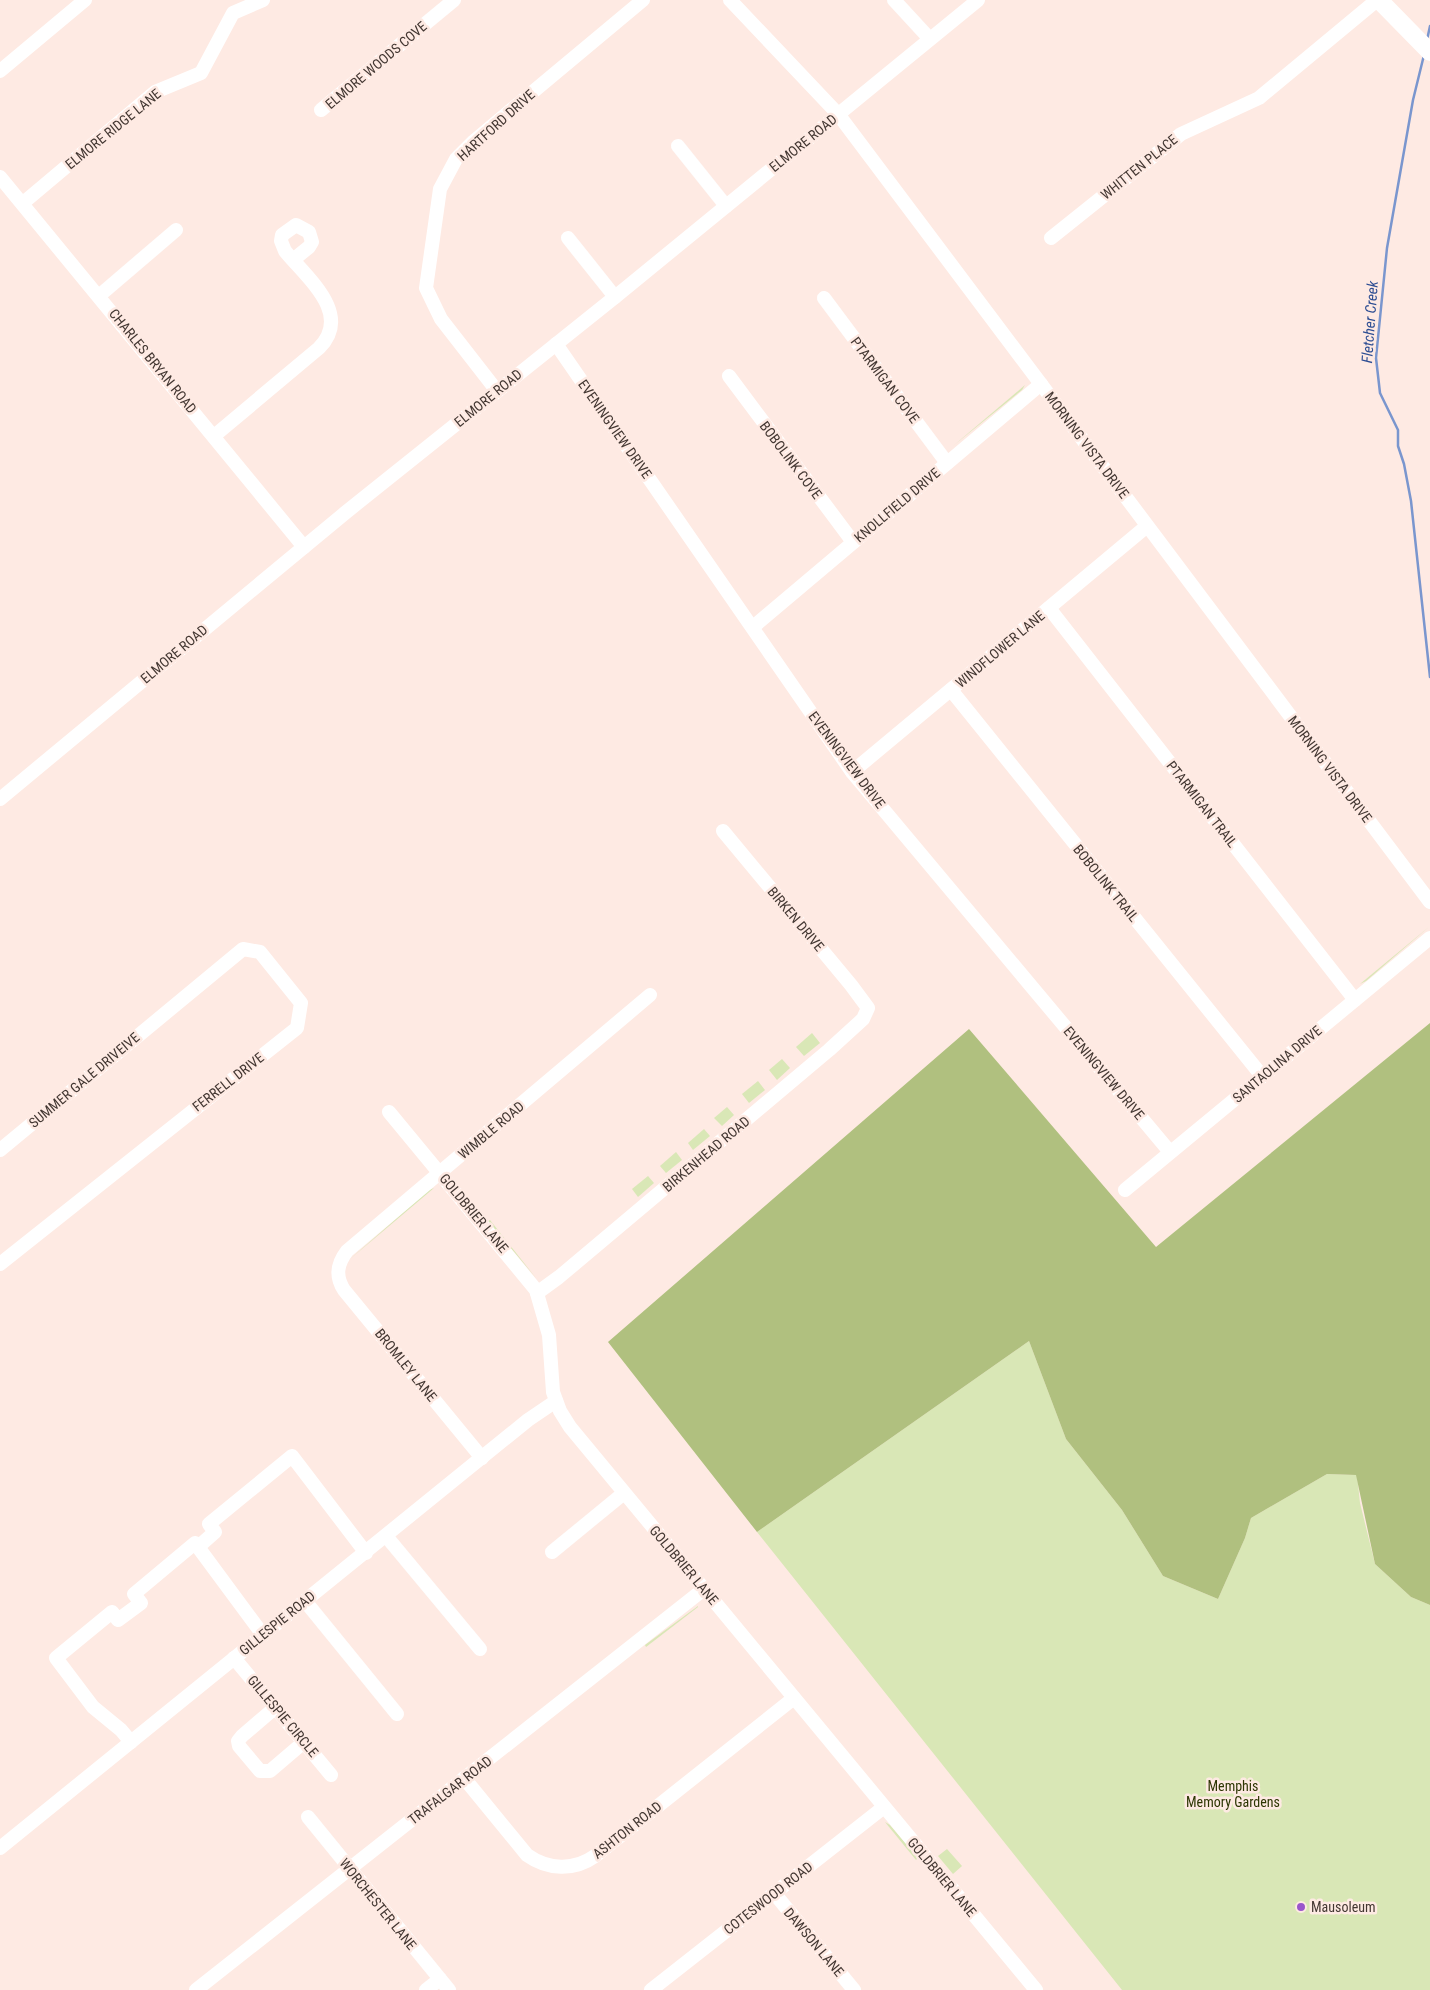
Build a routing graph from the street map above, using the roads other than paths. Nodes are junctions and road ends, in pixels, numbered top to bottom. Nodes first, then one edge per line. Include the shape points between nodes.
1 (85, 0) edge
2 (263, 0) edge
3 (454, 0) edge
4 (642, 0) edge
5 (730, 0) edge
6 (894, 0) edge
7 (978, 0) edge
8 (1378, 0) edge
9 (929, 38) junction
10 (1430, 52) edge
11 (0, 71) edge
12 (321, 110) dead end
13 (838, 114) junction
14 (678, 146) dead end
15 (0, 177) edge
16 (23, 202) junction
17 (726, 206) junction
18 (176, 230) dead end
19 (568, 238) dead end
20 (1051, 238) dead end
21 (293, 260) dead end
22 (100, 295) junction
23 (616, 297) junction
24 (824, 298) dead end
25 (556, 344) junction
26 (729, 376) dead end
27 (1041, 384) junction
28 (497, 390) junction
29 (214, 436) junction
30 (946, 463) junction
31 (1147, 526) junction
32 (853, 542) junction
33 (304, 547) junction
34 (1049, 608) junction
35 (753, 627) junction
36 (951, 690) junction
37 (852, 772) junction
38 (0, 798) edge
39 (723, 831) dead end
40 (1430, 902) edge
41 (1430, 938) edge
42 (650, 995) dead end
43 (1354, 1000) junction
44 (868, 1008) joint
45 (167, 1010) joint
46 (1262, 1076) junction
47 (389, 1112) dead end
48 (0, 1150) edge
49 (1170, 1152) junction
50 (440, 1172) junction
51 (1125, 1190) dead end
52 (0, 1264) edge
53 (332, 1269) joint
54 (537, 1293) junction
55 (556, 1401) junction
56 (482, 1458) junction
57 (624, 1493) junction
58 (386, 1536) junction
59 (198, 1547) junction
60 (366, 1552) junction
61 (552, 1552) dead end
62 (704, 1589) junction
63 (305, 1601) junction
64 (263, 1635) junction
65 (480, 1649) dead end
66 (234, 1658) junction
67 (794, 1698) junction
68 (276, 1707) junction
69 (397, 1714) dead end
70 (131, 1742) junction
71 (304, 1742) junction
72 (332, 1775) dead end
73 (464, 1778) junction
74 (884, 1807) junction
75 (308, 1817) dead end
76 (0, 1848) edge
77 (350, 1868) junction
78 (774, 1893) junction
79 (440, 1979) junction
80 (667, 1985) edge
81 (196, 1990) edge
82 (426, 1990) edge
83 (449, 1990) edge
84 (652, 1990) edge
85 (854, 1990) edge
86 (1036, 1990) edge

1 - 11 street
2 - 16 street, ELMORE RIDGE LANE via 233,13 201,73 156,92
3 - 12 street, ELMORE WOODS COVE
4 - 28 street, HARTFORD DRIVE via 474,142 456,159 440,189 426,288 441,319
5 - 13 street, MORNING VISTA DRIVE
6 - 9 street
7 - 9 street, ELMORE ROAD
8 - 10 main road
8 - 20 street, WHITTEN PLACE via 1259,98 1181,134
9 - 13 street, ELMORE ROAD
13 - 17 street, ELMORE ROAD
13 - 27 street, MORNING VISTA DRIVE
14 - 17 street
15 - 16 street, CHARLES BRYAN ROAD
16 - 22 street, CHARLES BRYAN ROAD
17 - 23 street, ELMORE ROAD
18 - 22 street
19 - 23 street
21 - 29 street via 327,303 332,317 330,335 319,348
22 - 29 street, CHARLES BRYAN ROAD
23 - 25 street, ELMORE ROAD
24 - 30 street, PTARMIGAN COVE
25 - 28 street, ELMORE ROAD
25 - 35 street, EVENINGVIEW DRIVE
26 - 32 street, BOBOLINK COVE
27 - 30 street, KNOLLFIELD DRIVE
27 - 31 street, MORNING VISTA DRIVE
28 - 33 street, ELMORE ROAD
29 - 33 street, CHARLES BRYAN ROAD
30 - 32 street, KNOLLFIELD DRIVE
31 - 34 street, WINDFLOWER LANE
31 - 40 street, MORNING VISTA DRIVE
32 - 35 street, KNOLLFIELD DRIVE
33 - 38 street, ELMORE ROAD
34 - 36 street, WINDFLOWER LANE
34 - 43 street, PTARMIGAN TRAIL
35 - 37 street, EVENINGVIEW DRIVE
36 - 37 street, WINDFLOWER LANE
36 - 46 street, BOBOLINK TRAIL
37 - 49 street, EVENINGVIEW DRIVE
39 - 44 street, BIRKEN DRIVE
41 - 43 street, SANTAOLINA DRIVE
42 - 50 street, WIMBLE ROAD
43 - 46 street, SANTAOLINA DRIVE
44 - 54 street, BIRKENHEAD ROAD via 863,1018 829,1050 574,1266
45 - 48 street, SUMMER GALE DRIVEIVE
45 - 52 street, FERRELL DRIVE via 242,949 260,952 301,1003 297,1028
46 - 49 street, SANTAOLINA DRIVE
47 - 50 street, GOLDBRIER LANE
49 - 51 street, SANTAOLINA DRIVE
50 - 53 street, WIMBLE ROAD via 347,1251
50 - 54 street, GOLDBRIER LANE
53 - 56 street, BROMLEY LANE via 344,1290
54 - 55 street, GOLDBRIER LANE via 549,1335
55 - 56 street, GILLESPIE ROAD
55 - 57 street, GOLDBRIER LANE via 570,1427
56 - 58 street, GILLESPIE ROAD
57 - 61 street
57 - 62 street, GOLDBRIER LANE
58 - 60 street, GILLESPIE ROAD
58 - 65 street
59 - 60 street via 215,1532 209,1524 292,1456
59 - 64 street
59 - 70 street via 195,1543 134,1594 141,1603 118,1620 112,1612 56,1658 93,1707
60 - 63 street, GILLESPIE ROAD
62 - 67 street, GOLDBRIER LANE
62 - 73 street, TRAFALGAR ROAD
63 - 64 street, GILLESPIE ROAD
63 - 69 street
64 - 66 street, GILLESPIE ROAD
66 - 68 street, GILLESPIE CIRCLE
66 - 70 street, GILLESPIE ROAD
67 - 73 street, ASHTON ROAD via 595,1856 574,1866 552,1866 527,1855
67 - 74 street, GOLDBRIER LANE
68 - 71 street, GILLESPIE CIRCLE
68 - 71 street via 242,1736 239,1746 260,1771 265,1772
70 - 76 street, GILLESPIE ROAD
71 - 72 street, GILLESPIE CIRCLE
73 - 77 street, TRAFALGAR ROAD
74 - 78 street, COTESWOOD ROAD
74 - 86 street, GOLDBRIER LANE
75 - 77 street, WORCHESTER LANE
77 - 79 street, WORCHESTER LANE
77 - 81 street, TRAFALGAR ROAD
78 - 80 street, COTESWOOD ROAD
78 - 85 street, DAWSON LANE
79 - 82 street
79 - 83 street, WORCHESTER LANE
80 - 84 street, COTESWOOD ROAD

